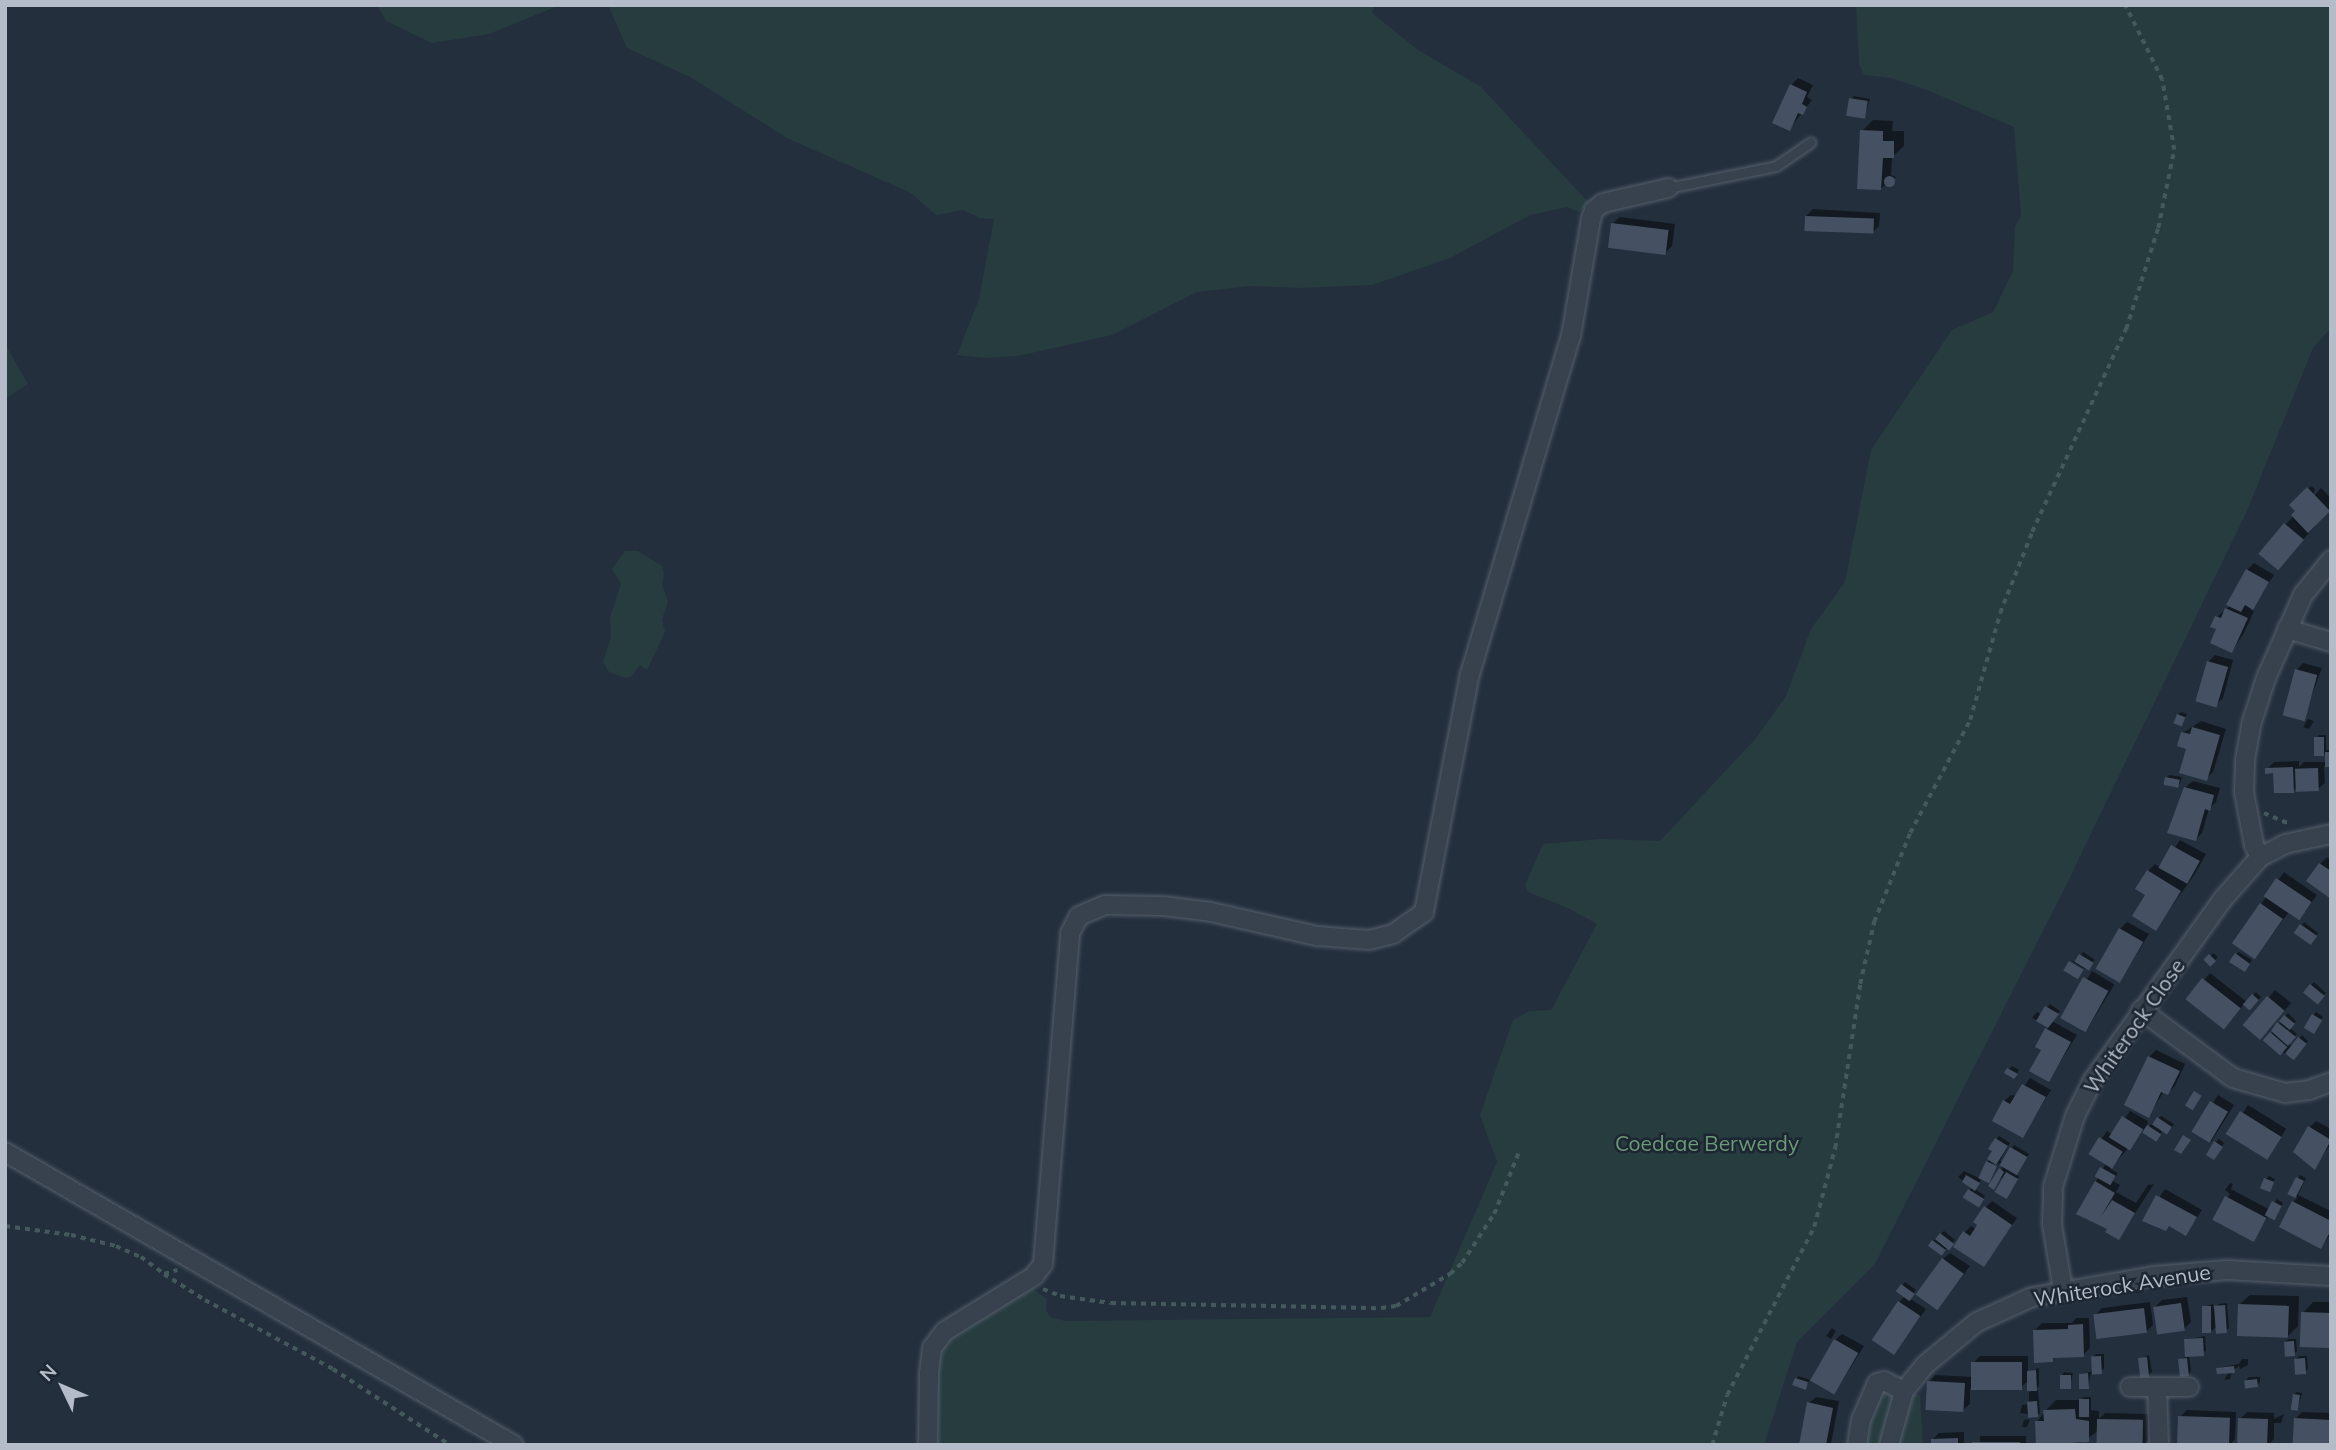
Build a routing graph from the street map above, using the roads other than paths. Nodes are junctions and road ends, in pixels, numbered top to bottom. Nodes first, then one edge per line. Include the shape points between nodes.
1 (1811, 142) dead end
2 (1668, 188) joint
3 (2331, 561) edge
4 (2287, 629) junction
5 (2331, 642) edge
6 (2331, 834) edge
7 (2260, 857) junction
8 (2141, 1010) junction
9 (2331, 1082) edge
10 (5, 1152) edge
11 (2331, 1276) edge
12 (2063, 1290) junction
13 (2130, 1387) dead end
14 (2157, 1387) junction
15 (2189, 1387) dead end
16 (1904, 1391) junction
17 (514, 1445) edge
18 (928, 1445) edge
19 (1857, 1445) edge
20 (1889, 1445) edge
21 (2159, 1445) edge

1 - 2 lane via 1776,166
2 - 18 street via 1603,203 1594,210 1571,336 1470,674 1424,912 1393,934 1369,940 1317,936 1163,906 1105,905 1079,916 1070,933 1043,1264 1034,1276 944,1331 933,1348
3 - 4 street via 2304,594
4 - 5 street
4 - 7 street via 2251,724 2245,760 2246,806
6 - 7 street, Whiterock Close via 2301,840
7 - 8 street, Whiterock Close
8 - 9 street via 2233,1078 2285,1093
8 - 12 street, Whiterock Close via 2093,1080 2061,1153 2053,1187 2052,1224
10 - 17 street
11 - 12 street, Whiterock Avenue via 2228,1270
12 - 16 street, Whiterock Avenue via 2032,1297 1977,1322 1926,1365
13 - 14 street
14 - 15 street
14 - 21 street
16 - 19 street via 1884,1381 1877,1383 1861,1420
16 - 20 street, Whiterock Avenue

